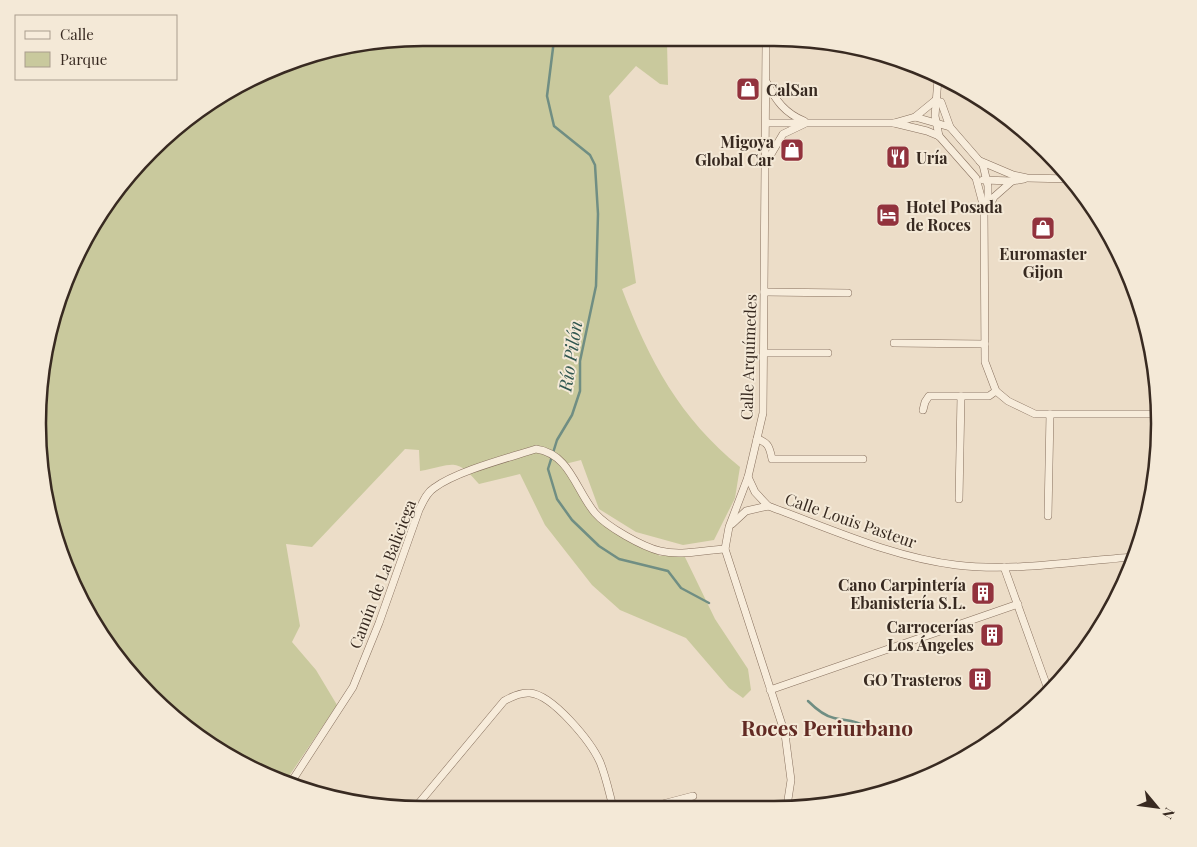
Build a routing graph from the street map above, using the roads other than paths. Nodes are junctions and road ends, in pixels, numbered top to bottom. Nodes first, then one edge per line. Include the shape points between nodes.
1 (766, 46) edge
2 (766, 81) junction
3 (938, 84) edge
4 (939, 98) junction
5 (915, 117) junction
6 (809, 122) junction
7 (936, 122) junction
8 (766, 123) junction
9 (894, 123) junction
10 (906, 126) junction
11 (950, 127) junction
12 (939, 136) junction
13 (980, 161) junction
14 (765, 168) junction
15 (976, 178) junction
16 (1012, 178) junction
17 (1060, 179) edge
18 (987, 180) junction
19 (979, 188) junction
20 (988, 209) junction
21 (986, 217) junction
22 (764, 292) junction
23 (848, 293) dead end
24 (894, 344) dead end
25 (985, 344) junction
26 (764, 353) junction
27 (828, 353) dead end
28 (996, 391) junction
29 (960, 396) junction
30 (923, 410) dead end
31 (1050, 414) junction
32 (1151, 414) edge
33 (757, 439) junction
34 (863, 459) dead end
35 (748, 477) junction
36 (959, 499) dead end
37 (768, 506) junction
38 (1048, 516) dead end
39 (729, 527) junction
40 (725, 549) junction
41 (1126, 557) edge
42 (1004, 567) junction
43 (1018, 604) junction
44 (1046, 684) edge
45 (770, 690) junction
46 (294, 778) edge
47 (693, 796) dead end
48 (788, 800) edge
49 (421, 801) edge
50 (611, 801) edge
51 (674, 801) edge

1 - 2 street, Calle Arquímedes
2 - 6 street via 785,111
2 - 8 street, Calle Arquímedes
3 - 4 street
4 - 5 street
4 - 7 street
4 - 11 street
5 - 7 street
5 - 9 street
6 - 8 street
6 - 9 street
6 - 14 street via 783,134 770,152
7 - 10 street via 930,126
7 - 11 street
7 - 12 street
8 - 14 street, Calle Arquímedes
9 - 10 street
10 - 12 street
11 - 13 street
12 - 15 street
13 - 16 street
13 - 18 street
14 - 22 street, Calle Arquímedes
15 - 18 street
15 - 19 street
16 - 17 street
16 - 18 street
16 - 20 street via 994,197
18 - 19 street
18 - 20 street
19 - 21 street
20 - 21 street
21 - 25 street
22 - 23 street
22 - 26 street, Calle Arquímedes
24 - 25 street
25 - 28 street via 985,362
26 - 27 street
26 - 33 street, Calle Arquímedes via 763,413
28 - 29 street via 989,396
28 - 31 street via 1022,409
29 - 30 street via 929,396
29 - 36 street
31 - 32 street
31 - 38 street
33 - 34 street via 769,446 772,459
33 - 35 street, Calle Arquímedes
35 - 37 street via 755,492
35 - 39 street, Calle Arquímedes
37 - 39 street via 746,511
37 - 42 street, Calle Louis Pasteur via 901,554 956,565
39 - 40 street, Calle Arquímedes
40 - 45 street, Calle Arquímedes
40 - 46 street, Camín de La Baliciega via 683,553 648,548 598,516 559,457 546,450 536,449 441,484 427,494 419,510 353,687
41 - 42 street, Calle Louis Pasteur
42 - 43 street
43 - 44 street
43 - 45 street
45 - 48 street, Calle Arquímedes via 790,757
47 - 51 street
49 - 50 street via 504,701 530,692 564,714 588,741 600,762

